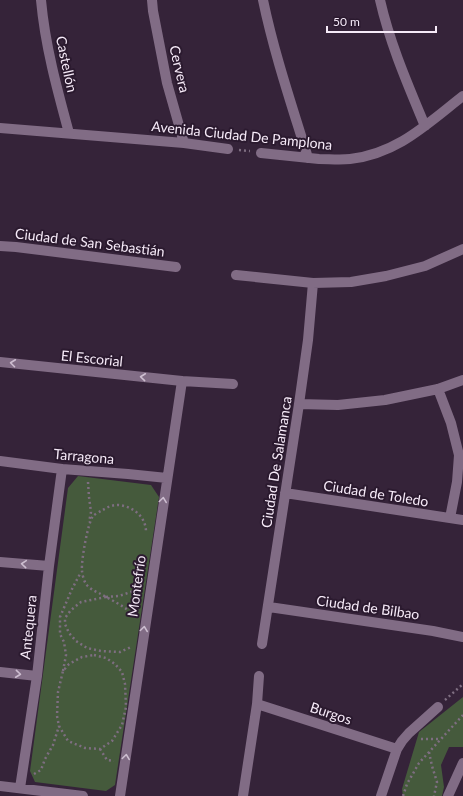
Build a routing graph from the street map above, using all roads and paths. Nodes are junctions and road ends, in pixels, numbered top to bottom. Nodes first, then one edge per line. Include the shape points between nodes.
1 (42, 0) edge
2 (152, 0) edge
3 (263, 0) edge
4 (380, 0) edge
5 (463, 96) edge
6 (425, 126) junction
7 (0, 128) edge
8 (69, 133) junction
9 (184, 143) junction
10 (228, 149) joint
11 (261, 153) joint
12 (308, 158) junction
13 (0, 246) edge
14 (463, 249) edge
15 (176, 267) dead end
16 (236, 275) dead end
17 (313, 283) junction
18 (0, 362) edge
19 (463, 380) edge
20 (182, 381) junction
21 (233, 384) dead end
22 (438, 389) junction
23 (300, 404) junction
24 (461, 455) edge
25 (0, 461) edge
26 (62, 469) junction
27 (82, 470) junction
28 (166, 478) junction
29 (285, 493) junction
30 (450, 518) junction
31 (463, 520) edge
32 (88, 531) junction
33 (146, 534) dead end
34 (0, 562) edge
35 (49, 566) junction
36 (82, 571) junction
37 (142, 579) dead end
38 (106, 597) junction
39 (269, 607) junction
40 (136, 618) dead end
41 (463, 637) edge
42 (262, 644) dead end
43 (132, 647) dead end
44 (63, 671) junction
45 (0, 672) edge
46 (36, 676) junction
47 (259, 676) dead end
48 (463, 684) edge
49 (257, 704) junction
50 (438, 707) joint
51 (463, 715) edge
52 (59, 726) junction
53 (397, 749) junction
54 (429, 752) junction
55 (463, 762) edge
56 (20, 784) junction
57 (0, 786) edge
58 (83, 796) edge
59 (120, 796) edge
60 (243, 796) edge
61 (381, 796) edge
62 (403, 796) edge
63 (434, 796) edge
64 (448, 796) edge

1 - 8 street, Castellón via 43,20 54,78
2 - 9 street, Cervera via 167,82
3 - 12 street
4 - 6 street via 400,68
5 - 6 street, Avenida Ciudad De Pamplona
6 - 12 street, Avenida Ciudad De Pamplona via 410,137 372,155 349,159
7 - 8 street, Avenida Ciudad De Pamplona
8 - 9 street, Avenida Ciudad De Pamplona
9 - 10 street, Avenida Ciudad De Pamplona
10 - 11 path, Avenida Ciudad De Pamplona
11 - 12 street, Avenida Ciudad De Pamplona
13 - 15 street, Ciudad de San Sebastián
14 - 17 street via 425,266 386,276 351,282
16 - 17 street
17 - 23 street, Ciudad De Salamanca
20 -> 18 street, El Escorial
19 - 22 street
20 - 21 street, El Escorial
20 - 28 street, Montefrío
22 - 23 street via 385,400 338,405
22 - 24 street
23 - 29 street, Ciudad De Salamanca
24 - 30 street
25 - 26 street, Tarragona
26 - 27 street, Tarragona
26 - 35 street, Antequera
27 - 28 street, Tarragona
27 - 32 path via 88,483 91,512
59 -> 28 street, Montefrío
29 - 30 street, Ciudad de Toledo
29 - 39 street, Ciudad De Salamanca
30 - 31 street, Ciudad de Toledo
32 - 33 path via 93,516 107,507 117,505 130,508 140,515 146,526
32 - 36 path
35 -> 34 street
35 - 46 street, Antequera
36 - 38 path via 86,584
36 - 44 path via 60,617 60,634 66,654
37 - 38 path via 131,592
38 - 40 path
38 - 43 path via 81,602 71,610 65,618 68,633 87,648 120,652
39 - 41 street, Ciudad de Bilbao
39 - 42 street, Ciudad De Salamanca
44 - 52 path via 58,692
44 - 52 path via 69,664 82,657 94,655 106,658 122,672 126,707 122,725 112,741 100,749 84,748 68,741
45 -> 46 street
46 - 56 street, Antequera
47 - 49 street
48 - 50 path
49 - 53 street, Burgos
49 - 60 street
50 - 53 street via 409,733
51 - 54 path
52 - 56 path via 41,770
53 - 61 street
54 - 62 path via 419,763
54 - 63 path via 437,782
55 - 64 street
56 - 57 street
56 - 58 street

